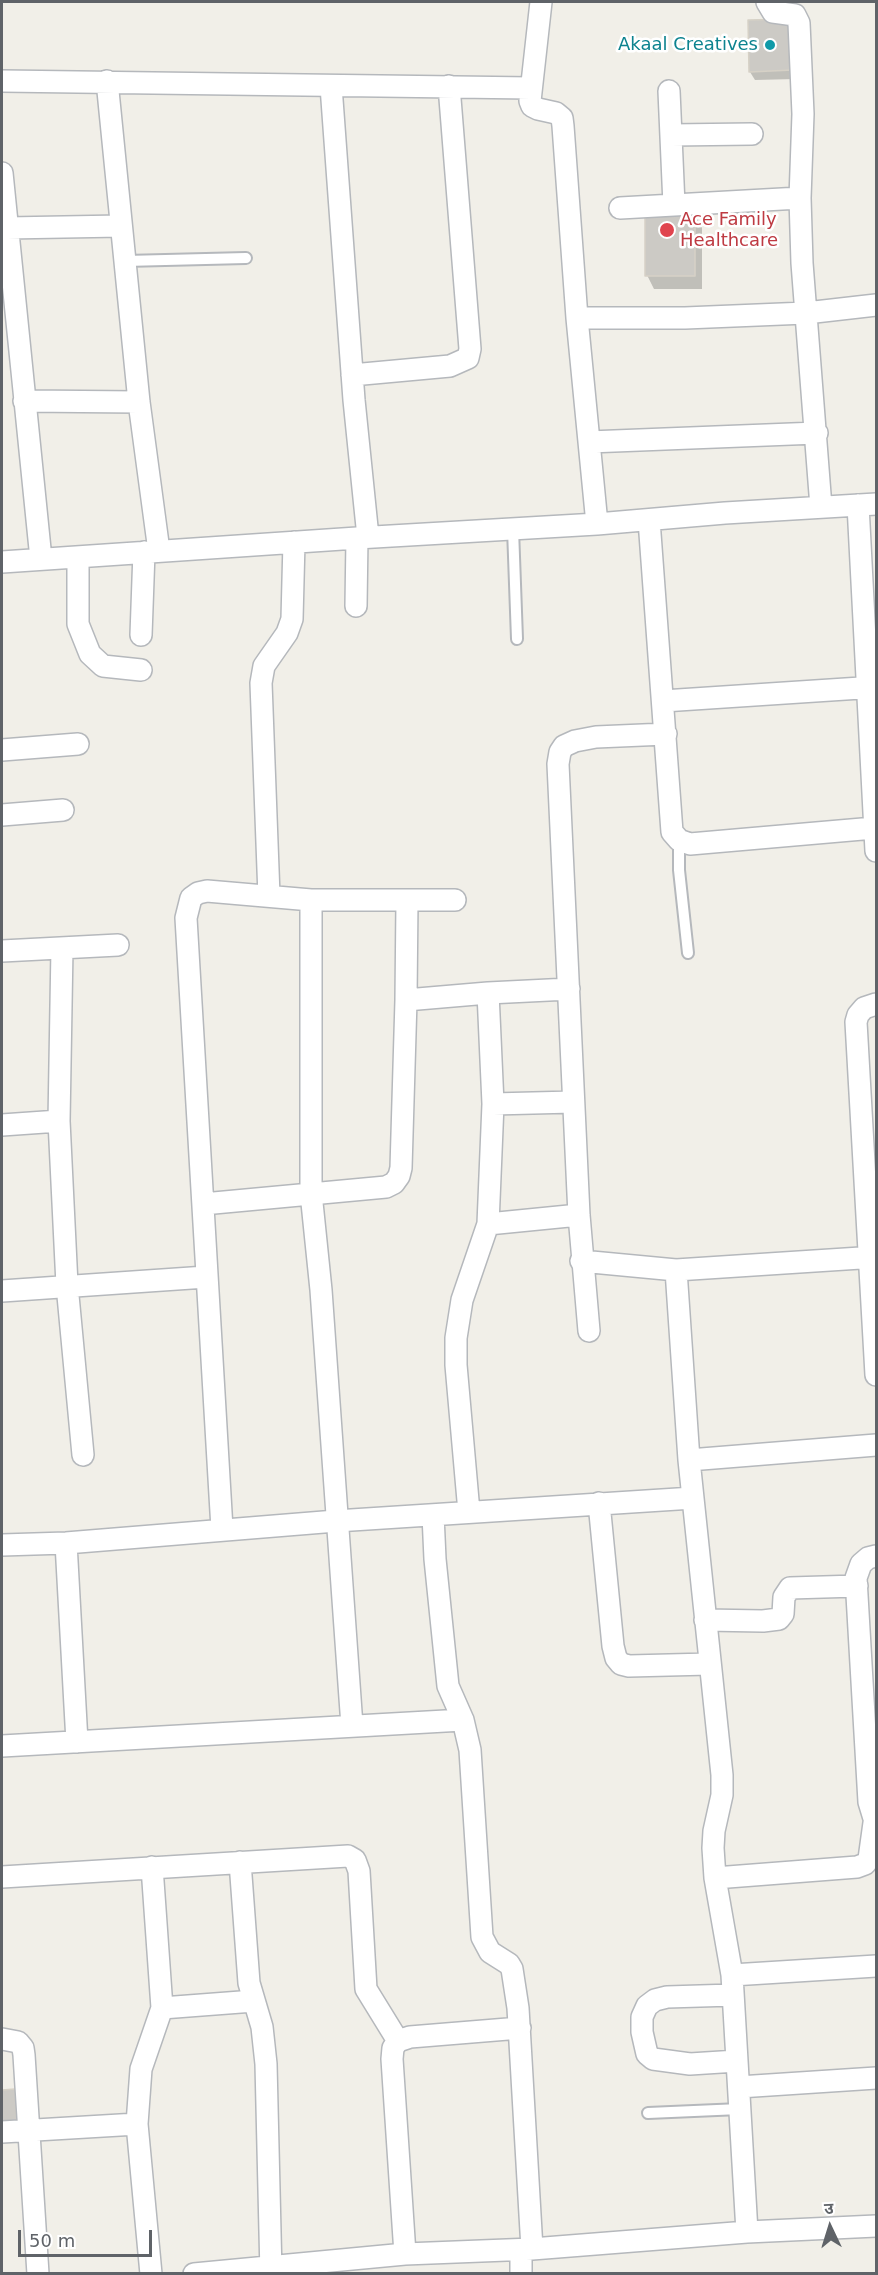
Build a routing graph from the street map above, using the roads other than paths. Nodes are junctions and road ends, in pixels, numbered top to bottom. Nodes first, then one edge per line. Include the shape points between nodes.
1 (542, 2) edge
2 (767, 2) edge
3 (2, 81) edge
4 (107, 81) junction
5 (331, 86) junction
6 (449, 86) junction
7 (531, 88) junction
8 (669, 91) dead end
9 (752, 134) dead end
10 (671, 135) junction
11 (2, 173) edge
12 (800, 198) junction
13 (674, 205) junction
14 (620, 208) dead end
15 (121, 226) junction
16 (7, 228) junction
17 (246, 258) dead end
18 (124, 261) junction
19 (876, 305) edge
20 (806, 313) junction
21 (577, 318) junction
22 (352, 375) junction
23 (24, 401) junction
24 (139, 402) junction
25 (817, 433) junction
26 (589, 442) junction
27 (867, 504) edge
28 (821, 507) junction
29 (649, 520) junction
30 (597, 524) junction
31 (513, 529) junction
32 (362, 538) junction
33 (294, 542) junction
34 (152, 551) junction
35 (78, 557) junction
36 (40, 559) junction
37 (2, 562) edge
38 (357, 606) dead end
39 (141, 635) dead end
40 (517, 639) dead end
41 (141, 670) dead end
42 (872, 687) edge
43 (663, 701) junction
44 (666, 734) junction
45 (78, 744) dead end
46 (2, 750) edge
47 (63, 810) dead end
48 (2, 815) edge
49 (874, 828) junction
50 (679, 840) junction
51 (876, 851) edge
52 (269, 896) junction
53 (311, 900) junction
54 (455, 900) dead end
55 (407, 901) junction
56 (118, 945) dead end
57 (62, 948) junction
58 (2, 951) edge
59 (688, 953) dead end
60 (569, 989) junction
61 (488, 993) junction
62 (406, 1000) junction
63 (876, 1004) edge
64 (573, 1102) junction
65 (493, 1104) junction
66 (59, 1121) junction
67 (2, 1125) edge
68 (871, 1173) edge
69 (311, 1193) junction
70 (203, 1203) junction
71 (579, 1215) junction
72 (488, 1224) junction
73 (874, 1257) edge
74 (581, 1261) junction
75 (676, 1270) junction
76 (206, 1277) junction
77 (67, 1286) junction
78 (2, 1291) edge
79 (589, 1331) dead end
80 (876, 1331) edge
81 (876, 1375) edge
82 (876, 1445) edge
83 (82, 1455) dead end
84 (689, 1460) junction
85 (693, 1498) junction
86 (600, 1503) junction
87 (469, 1512) junction
88 (433, 1515) junction
89 (336, 1521) junction
90 (222, 1529) junction
91 (66, 1543) junction
92 (2, 1545) edge
93 (876, 1556) edge
94 (857, 1586) junction
95 (705, 1620) junction
96 (710, 1664) junction
97 (463, 1720) junction
98 (352, 1726) junction
99 (871, 1740) edge
100 (77, 1742) junction
101 (2, 1746) edge
102 (875, 1824) edge
103 (240, 1862) junction
104 (152, 1867) junction
105 (2, 1877) edge
106 (715, 1878) junction
107 (876, 1966) edge
108 (733, 1985) junction
109 (254, 2001) junction
110 (162, 2008) junction
111 (520, 2028) junction
112 (2, 2039) edge
113 (398, 2042) junction
114 (737, 2061) junction
115 (876, 2078) edge
116 (738, 2087) junction
117 (740, 2109) junction
118 (648, 2113) dead end
119 (137, 2124) junction
120 (2, 2132) edge
121 (28, 2132) junction
122 (876, 2226) edge
123 (747, 2232) junction
124 (526, 2250) junction
125 (405, 2254) junction
126 (271, 2270) edge
127 (38, 2274) edge
128 (151, 2274) edge
129 (194, 2274) edge
130 (521, 2274) edge

1 - 7 street
2 - 12 street via 773,12 795,15 800,23
3 - 4 street
4 - 5 street
4 - 15 street
5 - 6 street
5 - 22 street
6 - 7 street
6 - 22 street via 468,358 450,366
7 - 21 street via 532,106 562,118
8 - 10 street
9 - 10 street
10 - 13 street
11 - 16 street
12 - 13 street
12 - 20 street
13 - 14 street
15 - 16 street
15 - 18 street
16 - 23 street
17 - 18 lane
18 - 24 street
19 - 20 street
20 - 21 street
20 - 25 street
21 - 26 street
22 - 32 street
23 - 24 street
23 - 36 street
24 - 34 street
25 - 26 street
25 - 28 street
26 - 30 street
27 - 28 street
27 - 42 street
28 - 29 street
29 - 30 street
29 - 43 street
30 - 31 street
31 - 32 street
31 - 40 lane
32 - 33 street
32 - 38 street
33 - 34 street
33 - 52 street via 292,619 288,633 264,666 261,683
34 - 35 street
34 - 39 street
35 - 36 street
35 - 41 street via 78,624 90,654 103,666
36 - 37 street
42 - 43 street
42 - 49 street
43 - 44 street
44 - 50 street via 672,832
44 - 60 street via 596,737 575,741 560,752
45 - 46 street
47 - 48 street
49 - 50 street via 690,844
49 - 51 street
50 - 59 lane
52 - 53 street
52 - 70 street via 198,893 191,898 186,918
53 - 55 street
53 - 69 street
54 - 55 street
55 - 62 street
56 - 57 street
57 - 58 street
57 - 66 street
60 - 61 street
60 - 64 street
61 - 62 street
61 - 65 street
62 - 69 street via 399,1176 386,1187
63 - 68 street via 864,1008 856,1022
64 - 65 street
64 - 71 street
65 - 72 street
66 - 67 street
66 - 77 street
68 - 73 street
69 - 70 street
69 - 89 street
70 - 76 street
71 - 72 street
71 - 74 street
72 - 87 street via 462,1300 456,1338
73 - 75 street
73 - 80 street
74 - 75 street
74 - 79 street
75 - 84 street
76 - 77 street
76 - 90 street
77 - 78 street
77 - 83 street
80 - 81 street
82 - 84 street
84 - 85 street
85 - 86 street
85 - 95 street
86 - 87 street
86 - 96 street via 616,1658 629,1666
87 - 88 street
88 - 89 street
88 - 97 street via 446,1675 451,1697
89 - 90 street
89 - 98 street
90 - 91 street
91 - 92 street
91 - 100 street
93 - 94 street via 861,1564
94 - 95 street via 790,1588 779,1619
94 - 99 street
95 - 96 street
96 - 106 street via 722,1775 713,1839
97 - 98 street
97 - 111 street via 470,1750 482,1937 490,1952 512,1969
98 - 100 street
99 - 102 street via 869,1802
100 - 101 street
102 - 106 street via 869,1859 858,1867
103 - 104 street
103 - 109 street via 247,1962
103 - 113 street via 336,1855 355,1860 359,1871 366,1989
104 - 105 street
104 - 110 street
106 - 108 street
107 - 108 street
108 - 114 street
108 - 114 street via 655,2000 642,2017 642,2032 647,2054 653,2059 690,2064
109 - 110 street
109 - 126 street via 266,2064
110 - 119 street via 141,2069
111 - 113 street via 410,2037
111 - 124 street
112 - 121 street via 18,2042 22,2048
113 - 125 street via 392,2059
114 - 116 street
115 - 116 street
116 - 117 street
117 - 118 lane
117 - 123 street
119 - 121 street
119 - 128 street
120 - 121 street
121 - 127 street
122 - 123 street
123 - 124 street
124 - 125 street
124 - 130 street
125 - 126 street
126 - 129 street

